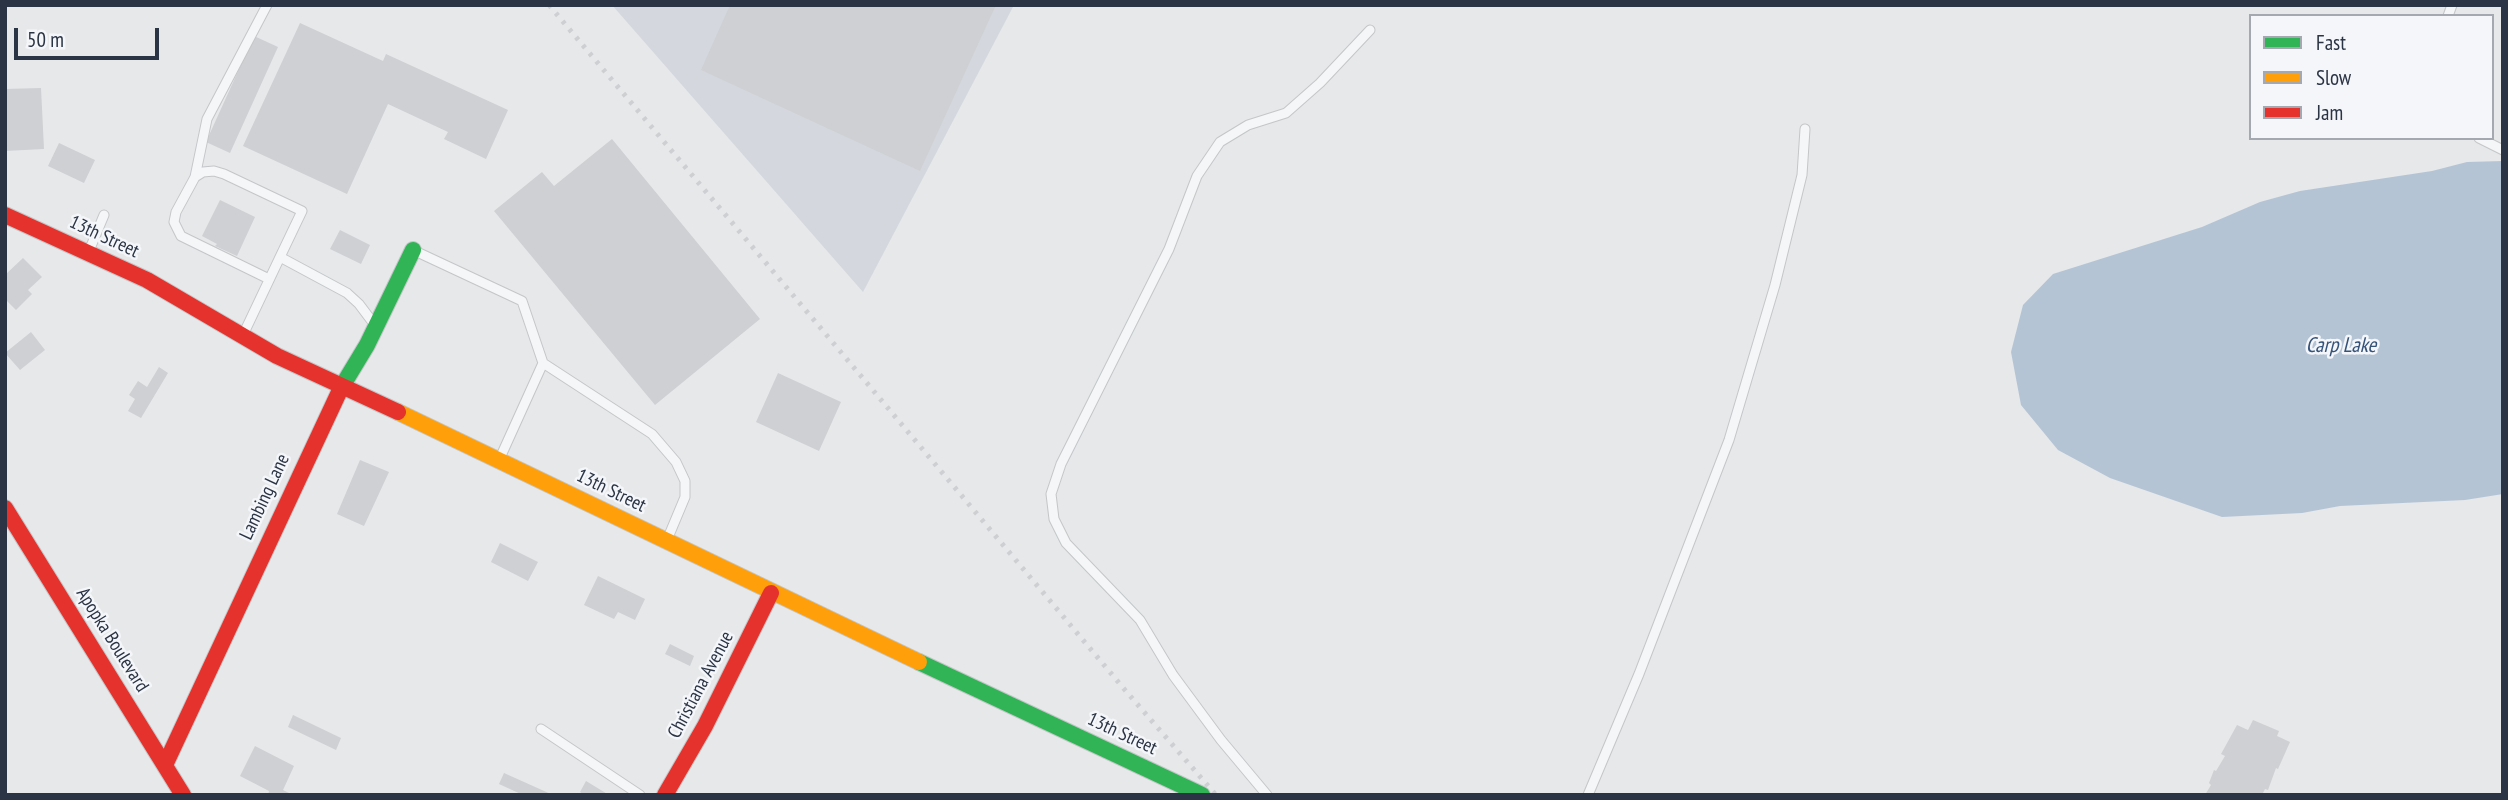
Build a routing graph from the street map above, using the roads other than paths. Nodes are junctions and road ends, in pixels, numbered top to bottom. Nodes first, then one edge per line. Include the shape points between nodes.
1 (267, 5) edge
2 (1370, 30) dead end
3 (1805, 129) dead end
4 (2483, 140) edge
5 (2503, 150) edge
6 (195, 177) junction
7 (5, 215) edge
8 (104, 215) dead end
9 (413, 250) joint
10 (88, 253) junction
11 (280, 257) junction
12 (270, 279) junction
13 (376, 327) junction
14 (243, 337) junction
15 (543, 363) junction
16 (340, 386) junction
17 (499, 459) junction
18 (5, 508) edge
19 (666, 541) junction
20 (771, 593) junction
21 (541, 729) dead end
22 (165, 765) junction
23 (183, 795) edge
24 (640, 795) edge
25 (665, 795) edge
26 (1202, 795) edge
27 (1267, 795) edge
28 (1588, 795) edge

1 - 6 lane via 207,119
2 - 27 lane via 1286,113 1248,125 1220,142 1197,176 1169,249 1061,464 1051,494 1054,519 1066,543 1140,621 1173,675
3 - 28 lane via 1802,176 1729,440
4 - 5 lane
6 - 11 lane via 203,172 224,174 302,211
6 - 12 lane via 176,212 174,222 181,236
7 - 10 street, 13th Street
8 - 10 lane
9 - 13 street, Lambing Lane
9 - 15 lane via 522,301
10 - 14 street, 13th Street via 147,280
11 - 12 lane
11 - 13 lane via 347,293
12 - 14 lane
13 - 16 street, Lambing Lane
14 - 16 street, 13th Street
15 - 17 lane
15 - 19 lane via 652,434 676,462 685,481 685,497
16 - 17 street, 13th Street
16 - 22 street, Lambing Lane
17 - 19 street, 13th Street
18 - 22 street, Apopka Boulevard
19 - 20 street, 13th Street
20 - 25 street, Christiana Avenue
20 - 26 street, 13th Street
21 - 24 lane
22 - 23 street, Apopka Boulevard

